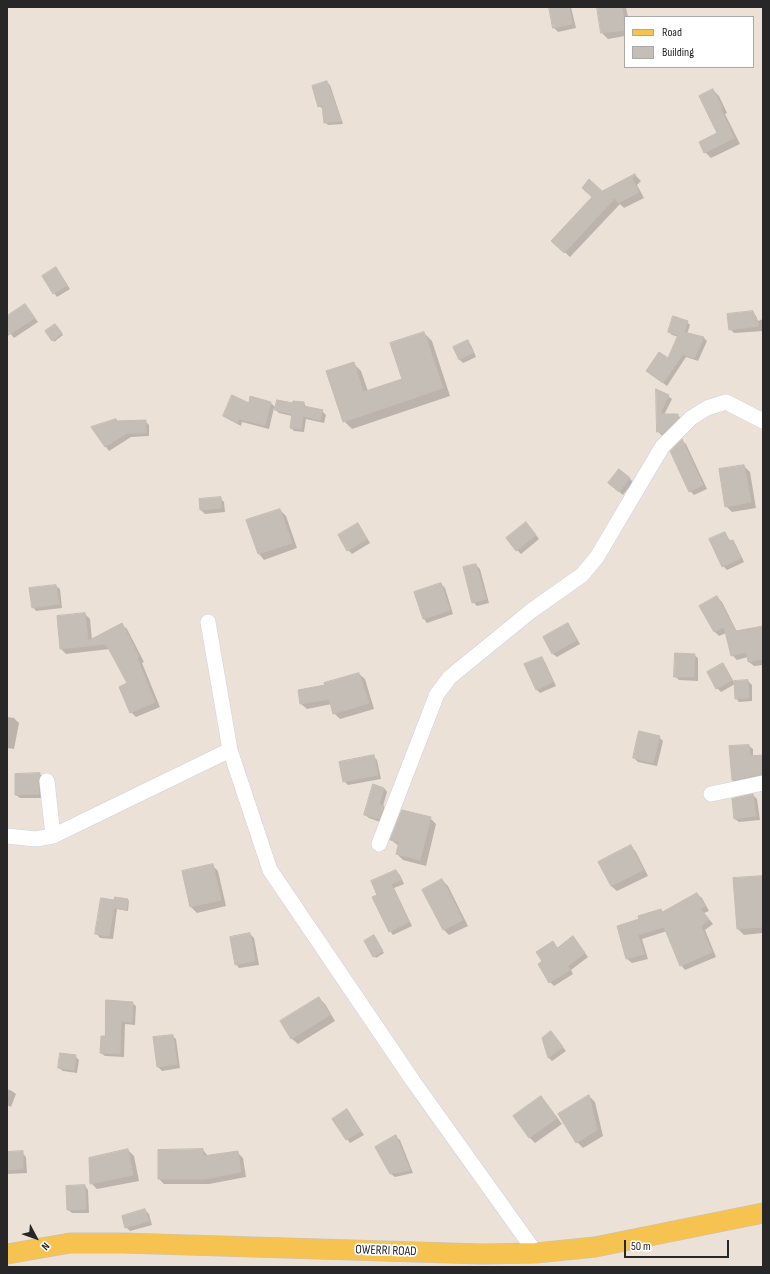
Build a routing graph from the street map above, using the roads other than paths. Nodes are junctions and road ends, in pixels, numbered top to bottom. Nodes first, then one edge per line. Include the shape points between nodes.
1 (763, 421) edge
2 (208, 622) dead end
3 (230, 750) junction
4 (47, 781) dead end
5 (763, 783) edge
6 (712, 794) dead end
7 (7, 836) edge
8 (53, 836) junction
9 (379, 844) dead end
10 (763, 1213) edge
11 (536, 1253) junction
12 (7, 1254) edge

1 - 9 street via 726,402 707,408 691,418 662,447 597,557 582,575 531,610 450,677 438,694
2 - 3 street
3 - 8 street
3 - 11 street via 270,870 413,1081
4 - 8 street
5 - 6 street
7 - 8 street via 36,839
10 - 11 main road, OWERRI ROAD via 595,1247
11 - 12 main road, OWERRI ROAD via 482,1254 70,1243

